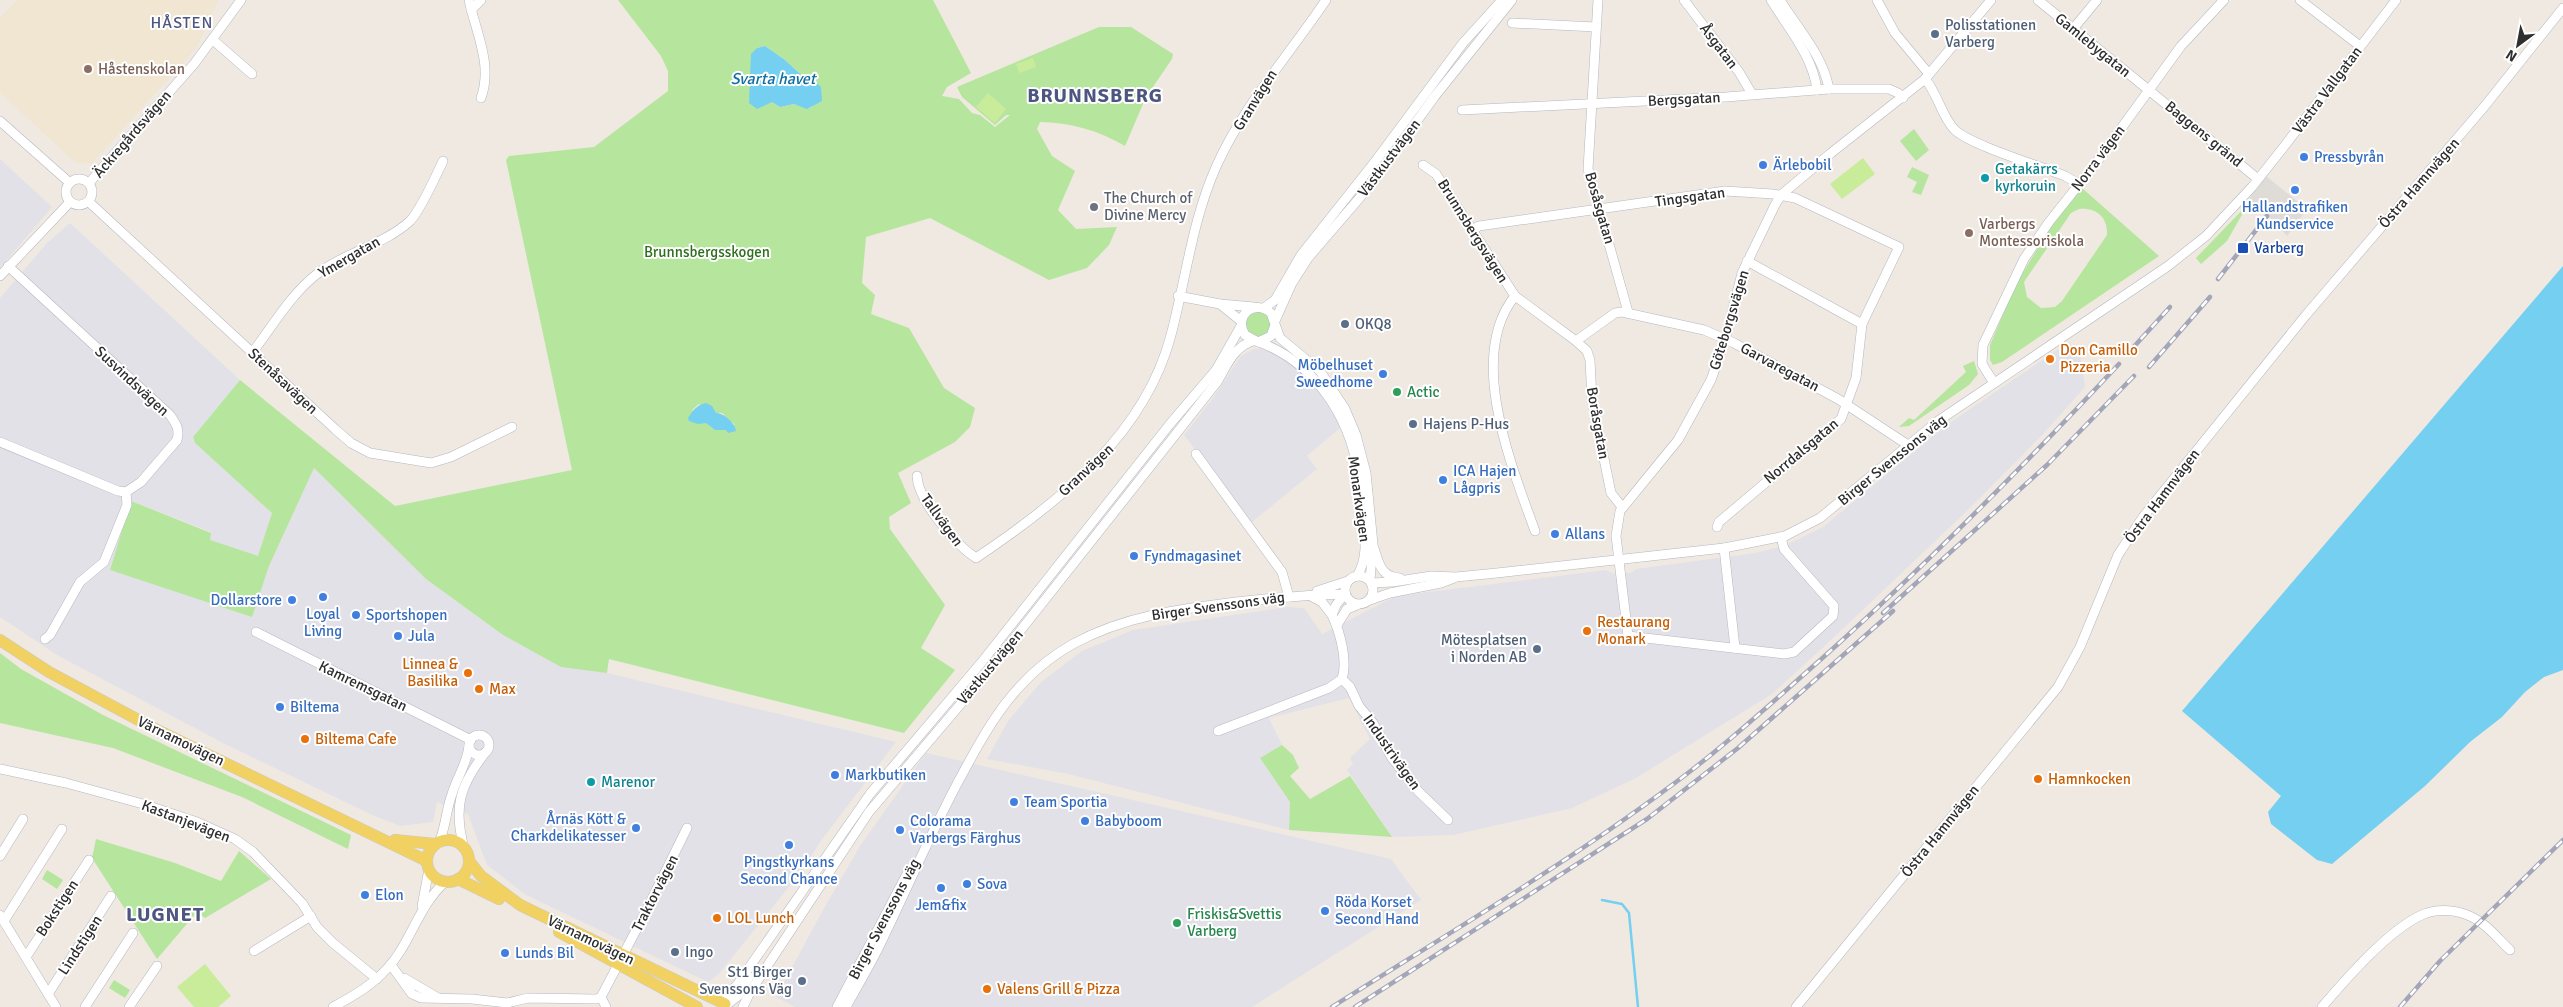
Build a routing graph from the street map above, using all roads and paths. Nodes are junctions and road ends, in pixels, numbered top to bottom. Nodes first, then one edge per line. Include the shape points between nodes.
1 (241, 0) edge
2 (469, 0) edge
3 (481, 0) edge
4 (1326, 0) edge
5 (1502, 0) edge
6 (1512, 0) edge
7 (1598, 0) edge
8 (1684, 0) edge
9 (1771, 0) edge
10 (1780, 0) edge
11 (1878, 0) edge
12 (1990, 0) edge
13 (2038, 0) edge
14 (2097, 0) edge
15 (2224, 0) edge
16 (2300, 0) edge
17 (2396, 0) edge
18 (2563, 8) edge
19 (471, 10) junction
20 (1512, 23) dead end
21 (1596, 27) junction
22 (2073, 29) junction
23 (214, 40) junction
24 (2360, 46) junction
25 (252, 74) dead end
26 (1927, 76) junction
27 (1829, 89) junction
28 (1817, 90) junction
29 (2149, 90) junction
30 (1752, 94) junction
31 (481, 98) dead end
32 (1903, 98) junction
33 (1591, 103) junction
34 (1462, 110) dead end
35 (0, 121) edge
36 (443, 161) dead end
37 (1424, 165) dead end
38 (2258, 179) junction
39 (70, 183) junction
40 (89, 183) junction
41 (2079, 184) junction
42 (1781, 195) junction
43 (70, 202) junction
44 (89, 202) junction
45 (1598, 209) junction
46 (1472, 230) junction
47 (1899, 247) joint
48 (1747, 260) junction
49 (8, 266) junction
50 (0, 276) edge
51 (1178, 296) junction
52 (1515, 296) junction
53 (1220, 304) junction
54 (1259, 307) junction
55 (1628, 312) junction
56 (1275, 323) junction
57 (1241, 324) junction
58 (1862, 324) junction
59 (1576, 340) junction
60 (1725, 340) junction
61 (1256, 341) junction
62 (252, 353) junction
63 (1994, 383) junction
64 (1848, 405) junction
65 (512, 427) dead end
66 (0, 442) edge
67 (1908, 445) junction
68 (1196, 454) dead end
69 (917, 476) dead end
70 (126, 492) junction
71 (1622, 507) junction
72 (1717, 528) dead end
73 (1535, 531) dead end
74 (1781, 537) junction
75 (1373, 544) junction
76 (1724, 548) junction
77 (976, 558) joint
78 (1618, 560) junction
79 (1357, 576) junction
80 (1456, 577) junction
81 (1410, 579) junction
82 (1348, 581) junction
83 (1370, 582) junction
84 (1307, 594) junction
85 (1345, 594) junction
86 (1289, 596) junction
87 (1370, 600) junction
88 (1357, 605) junction
89 (1332, 615) junction
90 (1337, 625) junction
91 (256, 632) dead end
92 (44, 639) dead end
93 (0, 640) edge
94 (1735, 648) junction
95 (1342, 679) junction
96 (1218, 730) dead end
97 (470, 743) junction
98 (485, 753) junction
99 (0, 769) edge
100 (23, 819) dead end
101 (1448, 820) dead end
102 (687, 828) dead end
103 (62, 829) dead end
104 (933, 831) junction
105 (368, 832) junction
106 (437, 843) junction
107 (464, 848) junction
108 (0, 856) edge
109 (89, 860) dead end
110 (468, 861) junction
111 (428, 865) junction
112 (458, 879) junction
113 (445, 882) junction
114 (111, 896) dead end
115 (311, 916) junction
116 (418, 917) junction
117 (2, 918) edge
118 (133, 933) dead end
119 (768, 941) junction
120 (2510, 950) dead end
121 (254, 951) dead end
122 (26, 957) junction
123 (620, 960) junction
124 (391, 964) junction
125 (157, 966) dead end
126 (377, 979) junction
127 (652, 982) junction
128 (48, 994) junction
129 (601, 996) junction
130 (721, 1003) edge
131 (56, 1007) edge
132 (85, 1007) edge
133 (129, 1007) edge
134 (333, 1007) edge
135 (606, 1007) edge
136 (690, 1007) edge
137 (697, 1007) edge
138 (742, 1007) edge
139 (837, 1007) edge
140 (846, 1007) edge
141 (1796, 1007) edge
142 (2322, 1007) edge

1 - 23 street, Äckregårdsvägen
2 - 19 street
3 - 19 street
4 - 51 street, Granvägen via 1266,82 1216,167 1196,224
5 - 54 street, Västkustvägen via 1458,50 1301,254 1277,297
6 - 56 street, Västkustvägen via 1435,96 1369,187 1308,258 1292,283
7 - 21 street
8 - 30 street, Åsgatan
9 - 28 street via 1806,54
10 - 27 street via 1812,46
11 - 26 street via 1895,33
12 - 26 street, Göteborgsvägen
13 - 22 street, Gamlebygatan
14 - 22 street
15 - 29 street, Norra vägen via 2198,26
16 - 24 street
17 - 24 street, Västra Vallgatan
18 - 141 street, Östra Hamnvägen via 2471,122 2306,315 2143,517 2118,555 2080,647 2058,687
19 - 31 street via 486,66
20 - 21 street
21 - 33 street
22 - 29 street, Gamlebygatan
23 - 25 street
23 - 40 street, Äckregårdsvägen
24 - 38 street, Västra Vallgatan
26 - 32 street, Göteborgsvägen
26 - 41 street via 1957,133
27 - 28 street, Bergsgatan
27 - 32 street, Bergsgatan via 1889,89
28 - 30 street, Bergsgatan
29 - 38 street, Baggens gränd
29 - 41 street, Norra vägen
30 - 33 street, Bergsgatan
32 - 42 street, Göteborgsvägen
33 - 34 street, Bergsgatan
33 - 45 street, Bosåsgatan via 1588,169
35 - 39 street
36 - 62 street, Ymergatan via 411,220 317,274
37 - 46 street, Brunnsbergsvägen via 1436,174
38 - 63 street, Birger Svenssons väg via 2206,236 2168,266
39 - 40 street, Äckregårdsvägen via 79,179
39 - 43 street via 66,191
40 - 44 street, Äckregårdsvägen via 93,192
41 - 63 street, Norra vägen via 2034,242 1987,335 1981,358
42 - 45 street, Tingsgatan via 1725,191
42 - 47 street, Tingsgatan via 1795,198
42 - 48 street, Göteborgsvägen
43 - 44 street via 78,206
43 - 49 street
44 - 62 street, Stenåsavägen
45 - 46 street, Tingsgatan via 1478,226
45 - 55 street, Bosåsgatan
46 - 52 street, Brunnsbergsvägen
47 - 58 street, Norrdalsgatan
48 - 58 street
48 - 60 street, Göteborgsvägen
49 - 50 street
49 - 70 street, Susvindsvägen via 170,415 178,426 177,440 141,482
51 - 53 street
51 - 77 street, Granvägen via 1164,357 1141,405 1112,447 1032,518
52 - 59 street
52 - 73 street, Brunnsbergsvägen via 1507,306 1494,344 1492,370 1506,446
53 - 54 street
53 - 57 street
54 - 56 street via 1271,313
54 - 57 street via 1246,311
55 - 59 street via 1615,313
55 - 60 street, Garvaregatan via 1704,330
56 - 61 street via 1269,338
56 - 75 street, Monarkvägen via 1280,338 1320,371 1352,423 1366,473
57 - 61 street via 1245,335
57 - 119 street, Västkustvägen via 1216,370 973,674 870,794
58 - 64 street, Norrdalsgatan via 1858,367
59 - 71 street, Boråsgatan via 1587,351 1590,360 1592,400 1612,494
60 - 64 street, Garvaregatan
60 - 71 street, Göteborgsvägen via 1711,380 1678,440
61 - 79 street, Monarkvägen via 1285,353 1313,377 1337,412 1349,438 1358,471 1366,545 1365,558
61 - 138 street, Västkustvägen via 1240,346 1217,382 1019,632 869,812
62 - 65 street, Stenåsavägen via 351,443 370,453 404,460 440,462
63 - 67 street, Birger Svenssons väg
64 - 67 street, Garvaregatan
64 - 72 street, Norrdalsgatan via 1841,420 1718,522
66 - 70 street
67 - 74 street, Birger Svenssons väg via 1825,514
68 - 86 street via 1282,572
69 - 77 street, Tallvägen via 917,483 927,502 962,549
70 - 92 street via 125,511 104,562 80,582 50,635
71 - 78 street, Göteborgsvägen via 1617,526
74 - 76 street, Birger Svenssons väg
74 - 94 street via 1784,549 1834,606 1833,616 1790,654
75 - 81 street, Monarkvägen via 1383,572 1394,578
75 - 83 street, Monarkvägen
76 - 78 street, Birger Svenssons väg
76 - 94 street
78 - 80 street, Birger Svenssons väg
78 - 94 street, Göteborgsvägen via 1628,636
79 - 82 street, Birger Svenssons väg
79 - 83 street, Birger Svenssons väg
80 - 81 street, Birger Svenssons väg
80 - 87 street, Birger Svenssons väg via 1441,584 1401,590
81 - 83 street, Birger Svenssons väg
82 - 84 street, Birger Svenssons väg
82 - 85 street
83 - 87 street via 1373,592
84 - 85 street, Birger Svenssons väg
84 - 86 street, Birger Svenssons väg
84 - 89 street via 1322,602
85 - 88 street
85 - 89 street
86 - 104 street, Birger Svenssons väg via 1148,615 1109,627 1053,657 1017,688 1000,708
87 - 88 street, Birger Svenssons väg
88 - 90 street via 1347,609
89 - 90 street
90 - 95 street via 1344,664
91 - 97 street, Kamremsgatan
93 - 105 main road, Värnamovägen via 49,672 120,710
95 - 96 street via 1329,688
95 - 101 street, Industrivägen via 1373,723 1392,758 1418,791
97 - 98 street via 476,754
97 - 98 street via 479,735 486,737 489,743
97 - 106 street
98 - 107 street via 471,772 460,797 458,826
99 - 115 street, Kastanjevägen via 66,782 142,804 197,822 235,839 252,852
100 - 108 street
102 - 123 street, Traktorvägen
103 - 117 street
104 - 139 street, Birger Svenssons väg
104 - 140 street, Birger Svenssons väg via 885,936
105 - 106 main road, Värnamovägen via 404,842
105 - 111 main road, Värnamovägen
106 - 107 main road via 452,841
106 - 111 main road via 430,850
107 - 110 main road
109 - 122 street, Bokstigen
110 - 112 main road via 465,873
110 - 123 main road, Värnamovägen via 509,898
111 - 113 main road via 435,878
111 - 116 street via 427,888
112 - 113 main road
112 - 123 main road, Värnamovägen
113 - 116 street
114 - 128 street, Lindstigen
115 - 121 street
115 - 126 street, Kastanjevägen via 333,944
116 - 124 street
117 - 122 street
118 - 132 street
119 - 130 street, Västkustvägen via 731,992 720,998
119 - 130 street, Västkustvägen via 738,996
120 - 142 street via 2473,917 2452,911 2424,914 2391,936
122 - 128 street
123 - 127 main road, Värnamovägen
123 - 129 street, Traktorvägen
123 - 130 main road, Värnamovägen
124 - 126 street
124 - 129 street via 401,976 438,998 507,1003 528,998 591,1000
125 - 133 street
126 - 134 street
127 - 136 main road, Värnamovägen
127 - 137 main road, Värnamovägen
128 - 131 street
129 - 135 street
130 - 138 street

